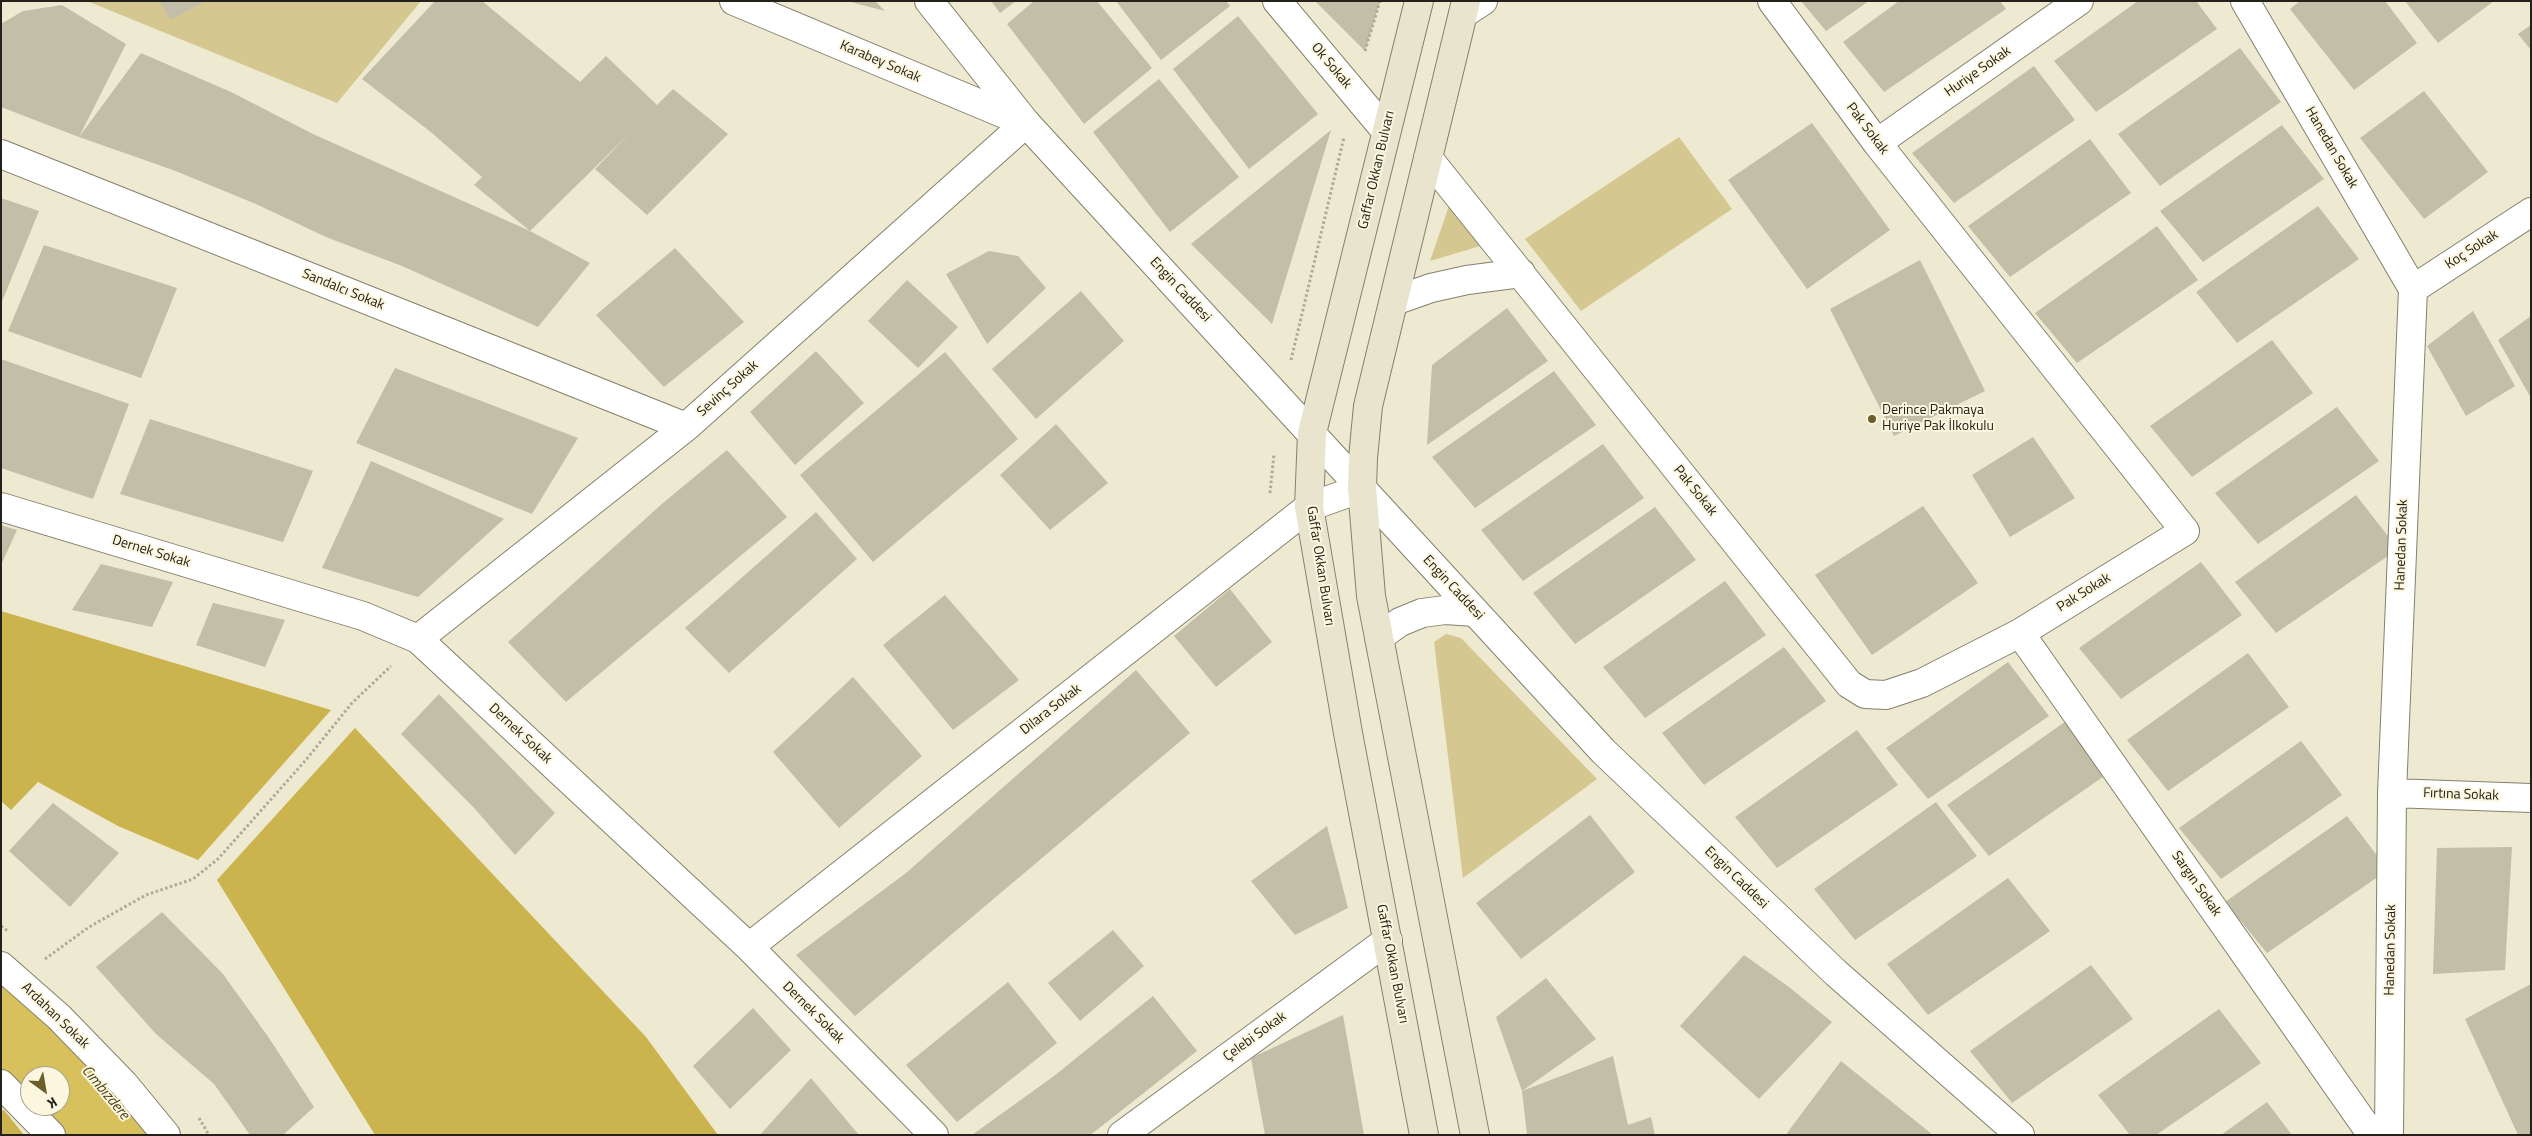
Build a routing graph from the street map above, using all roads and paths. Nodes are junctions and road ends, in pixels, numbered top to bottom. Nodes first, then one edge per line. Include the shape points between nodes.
1 (734, 1) edge
2 (928, 1) edge
3 (1277, 1) edge
4 (1419, 1) edge
5 (1772, 1) edge
6 (2079, 1) edge
7 (2245, 1) edge
8 (1470, 6) edge
9 (1026, 123) junction
10 (1386, 131) junction
11 (1877, 143) junction
12 (1, 154) edge
13 (1428, 158) junction
14 (2531, 212) edge
15 (1521, 273) junction
16 (2412, 289) junction
17 (1394, 301) junction
18 (686, 427) junction
19 (1312, 433) junction
20 (1362, 488) junction
21 (1, 507) edge
22 (1309, 507) junction
23 (1475, 612) junction
24 (2020, 633) junction
25 (1378, 637) junction
26 (418, 639) junction
27 (2392, 793) junction
28 (2531, 798) edge
29 (1388, 940) junction
30 (749, 947) junction
31 (44, 960) dead end
32 (1, 966) edge
33 (1, 1084) edge
34 (51, 1135) edge
35 (166, 1135) edge
36 (934, 1135) edge
37 (1122, 1135) edge
38 (1424, 1135) edge
39 (1475, 1135) edge
40 (2020, 1135) edge
41 (2372, 1135) edge
42 (2389, 1135) edge

1 - 9 street, Karabey Sokak
2 - 9 street, Engin Caddesi
3 - 10 street, Ok Sokak
4 - 10 main road, Gaffar Okkan Bulvarı
5 - 11 street, Pak Sokak
6 - 11 street, Huriye Sokak
7 - 16 street, Hanedan Sokak
8 - 13 main road
9 - 18 street, Sevinç Sokak
9 - 19 street, Engin Caddesi
10 - 19 main road, Gaffar Okkan Bulvarı
11 - 24 street, Pak Sokak via 2185,531
12 - 18 street, Sandalcı Sokak
13 - 15 street, Pak Sokak
13 - 17 main road
14 - 16 street, Koç Sokak
15 - 17 street via 1467,280
15 - 24 street, Pak Sokak via 1849,684 1866,694 1886,695 1922,683
16 - 27 street, Hanedan Sokak
17 - 20 main road via 1368,406
18 - 26 street, Sevinç Sokak
19 - 20 street, Engin Caddesi
19 - 22 main road, Gaffar Okkan Bulvarı
20 - 22 street, Dilara Sokak
20 - 23 street, Engin Caddesi
20 - 25 main road via 1371,596
21 - 26 street, Dernek Sokak via 363,616
22 - 29 main road, Gaffar Okkan Bulvarı
22 - 30 street, Dilara Sokak
23 - 25 street via 1445,610 1422,613 1400,622
23 - 40 street, Engin Caddesi via 1603,751 1696,841 1836,974
24 - 41 street, Sargın Sokak
25 - 39 main road
26 - 30 street, Dernek Sokak
26 - 31 path via 352,703 218,859 194,879 146,895 89,927
27 - 28 street, Fırtına Sokak
27 - 42 street, Hanedan Sokak
29 - 37 street, Çelebi Sokak
29 - 38 main road, Gaffar Okkan Bulvarı
30 - 36 street, Dernek Sokak
32 - 35 street, Ardahan Sokak via 59,1017
33 - 34 street

